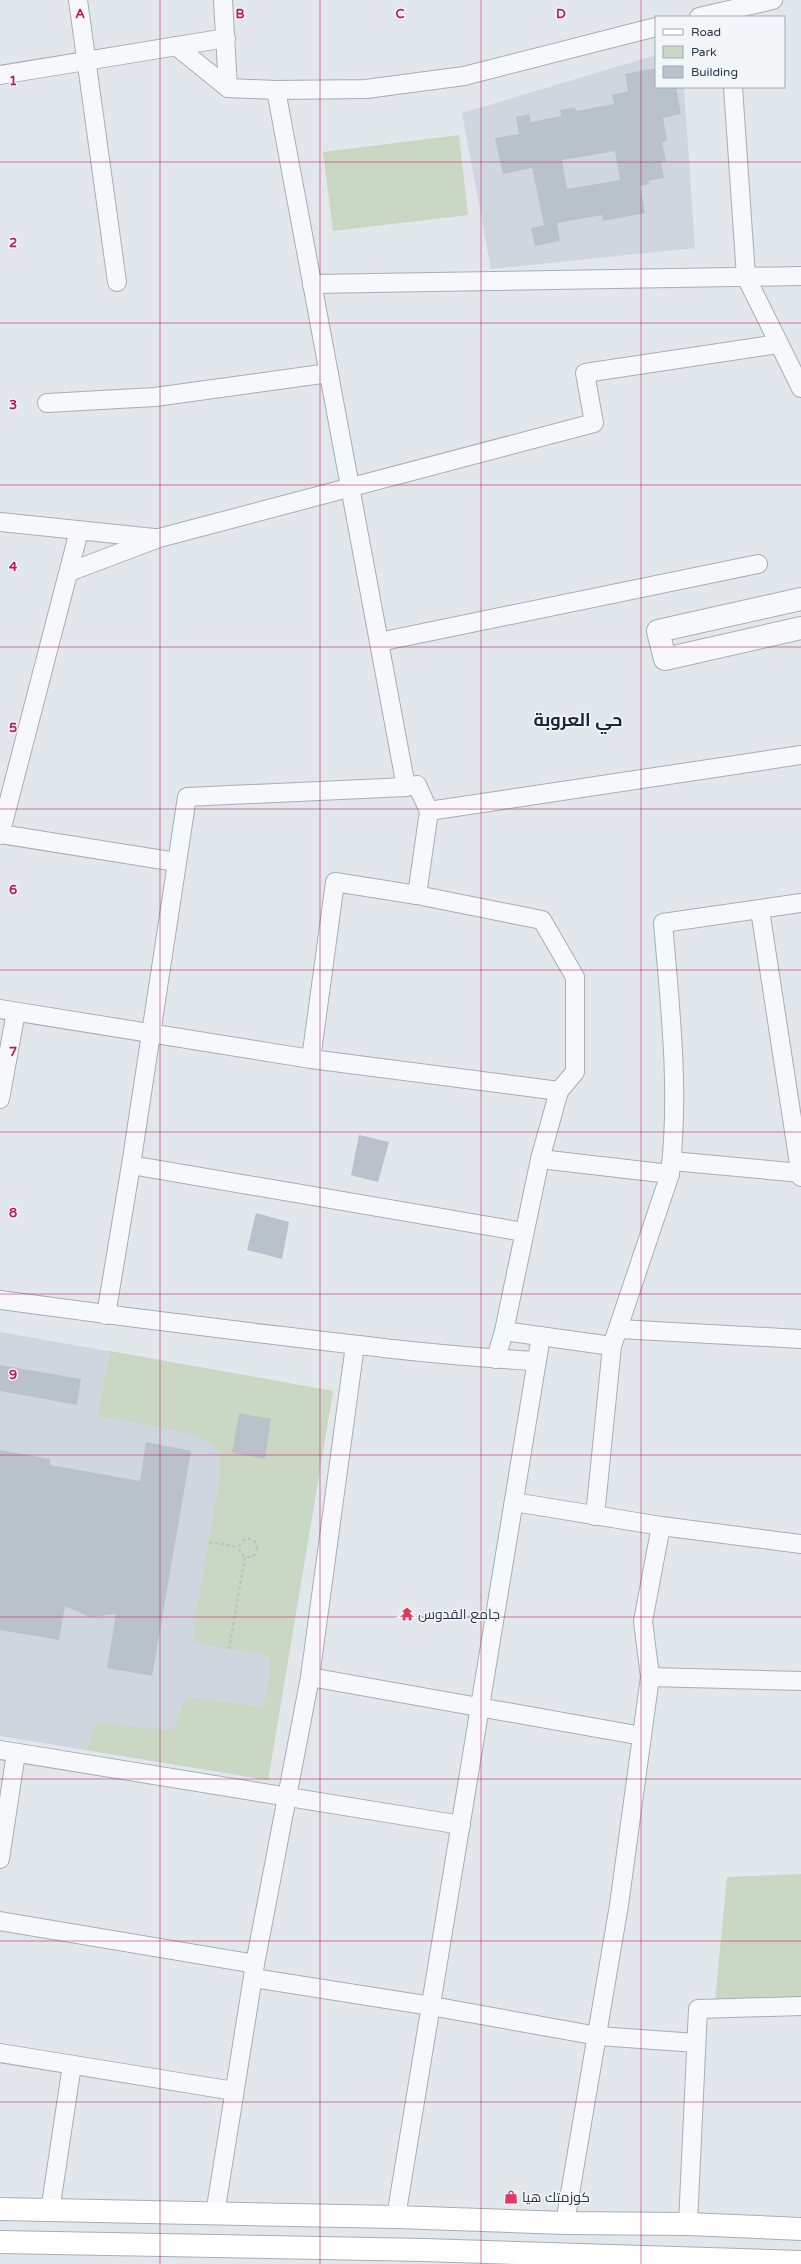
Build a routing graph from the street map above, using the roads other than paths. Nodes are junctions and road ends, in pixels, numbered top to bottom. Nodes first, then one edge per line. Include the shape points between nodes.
1 (78, 0) edge
2 (223, 0) edge
3 (773, 0) edge
4 (720, 15) edge
5 (710, 16) edge
6 (655, 27) edge
7 (226, 38) junction
8 (176, 46) junction
9 (86, 61) junction
10 (0, 75) edge
11 (228, 88) junction
12 (733, 88) edge
13 (276, 90) junction
14 (801, 276) edge
15 (746, 277) junction
16 (117, 282) dead end
17 (312, 284) junction
18 (778, 344) junction
19 (329, 373) junction
20 (801, 388) edge
21 (47, 403) dead end
22 (350, 488) junction
23 (0, 522) edge
24 (80, 531) junction
25 (159, 538) junction
26 (758, 564) dead end
27 (69, 572) junction
28 (801, 599) edge
29 (801, 628) edge
30 (379, 642) junction
31 (801, 755) edge
32 (406, 787) junction
33 (429, 811) junction
34 (0, 834) edge
35 (176, 862) junction
36 (417, 895) junction
37 (801, 903) edge
38 (760, 910) junction
39 (8, 1011) edge
40 (152, 1033) junction
41 (311, 1058) junction
42 (559, 1091) junction
43 (0, 1099) edge
44 (540, 1158) junction
45 (132, 1165) junction
46 (671, 1168) junction
47 (801, 1173) edge
48 (801, 1177) edge
49 (524, 1232) junction
50 (0, 1300) edge
51 (106, 1315) junction
52 (619, 1329) junction
53 (504, 1331) junction
54 (541, 1336) junction
55 (801, 1339) edge
56 (355, 1345) junction
57 (612, 1346) junction
58 (496, 1359) junction
59 (537, 1361) junction
60 (514, 1502) junction
61 (595, 1516) junction
62 (661, 1526) junction
63 (801, 1544) edge
64 (310, 1676) junction
65 (650, 1677) junction
66 (801, 1681) edge
67 (480, 1706) junction
68 (642, 1736) junction
69 (8, 1751) edge
70 (287, 1797) junction
71 (461, 1825) junction
72 (0, 1859) edge
73 (0, 1920) edge
74 (254, 1971) junction
75 (431, 2006) junction
76 (801, 2006) edge
77 (598, 2036) junction
78 (696, 2043) junction
79 (0, 2053) edge
80 (72, 2065) junction
81 (234, 2091) junction
82 (0, 2209) edge
83 (50, 2210) junction
84 (215, 2214) junction
85 (396, 2217) junction
86 (565, 2223) junction
87 (688, 2224) junction
88 (801, 2229) edge
89 (0, 2242) edge
90 (422, 2257) edge
91 (514, 2258) edge
92 (635, 2261) edge
93 (801, 2262) edge

1 - 9 street
2 - 7 street
3 - 4 street
4 - 5 street
6 - 13 street via 464,76 366,89
7 - 8 street
7 - 11 street
8 - 9 street
8 - 11 street
9 - 10 street
9 - 16 street
11 - 13 street
12 - 15 street
13 - 17 street
14 - 15 street
15 - 17 street
15 - 18 street
17 - 19 street
18 - 20 street
18 - 22 street via 585,373 594,423
19 - 21 street via 155,397
19 - 22 street
22 - 25 street
22 - 30 street
23 - 24 street
24 - 25 street
24 - 27 street
25 - 27 street
26 - 30 street
27 - 34 street
28 - 29 street via 658,631 665,659
30 - 32 street
31 - 33 street
32 - 33 street via 417,785
32 - 35 street via 187,797
33 - 36 street
34 - 35 street
35 - 40 street
36 - 41 street via 335,882
36 - 42 street via 542,920 575,977 575,1072
37 - 38 street
38 - 46 street via 663,923 675,1100
38 - 47 street
39 - 40 street
39 - 43 street
40 - 41 street
40 - 45 street
41 - 42 street
42 - 44 street
44 - 46 street
44 - 49 street
45 - 49 street
45 - 51 street
46 - 47 street
46 - 52 street
47 - 48 street
49 - 53 street
50 - 51 street
51 - 56 street
52 - 55 street
52 - 57 street
53 - 54 street
53 - 58 street
54 - 57 street
54 - 59 street
56 - 58 street
56 - 64 street
57 - 61 street
58 - 59 street
59 - 60 street
60 - 61 street
60 - 67 street
61 - 62 street
62 - 63 street
62 - 65 street via 642,1621
64 - 67 street
64 - 70 street
65 - 66 street
65 - 68 street
67 - 68 street
67 - 71 street
68 - 77 street
69 - 70 street
69 - 72 street
70 - 71 street
70 - 74 street
71 - 75 street
73 - 74 street
74 - 75 street
74 - 81 street
75 - 77 street
75 - 85 street
76 - 78 street via 698,2009
77 - 78 street
77 - 86 street
78 - 87 street
79 - 80 street
80 - 81 street
80 - 83 street
81 - 84 street
82 - 83 main road
83 - 84 main road
84 - 85 main road
85 - 86 main road
86 - 87 main road
87 - 88 main road
89 - 90 main road
90 - 91 main road
91 - 92 main road
92 - 93 main road

